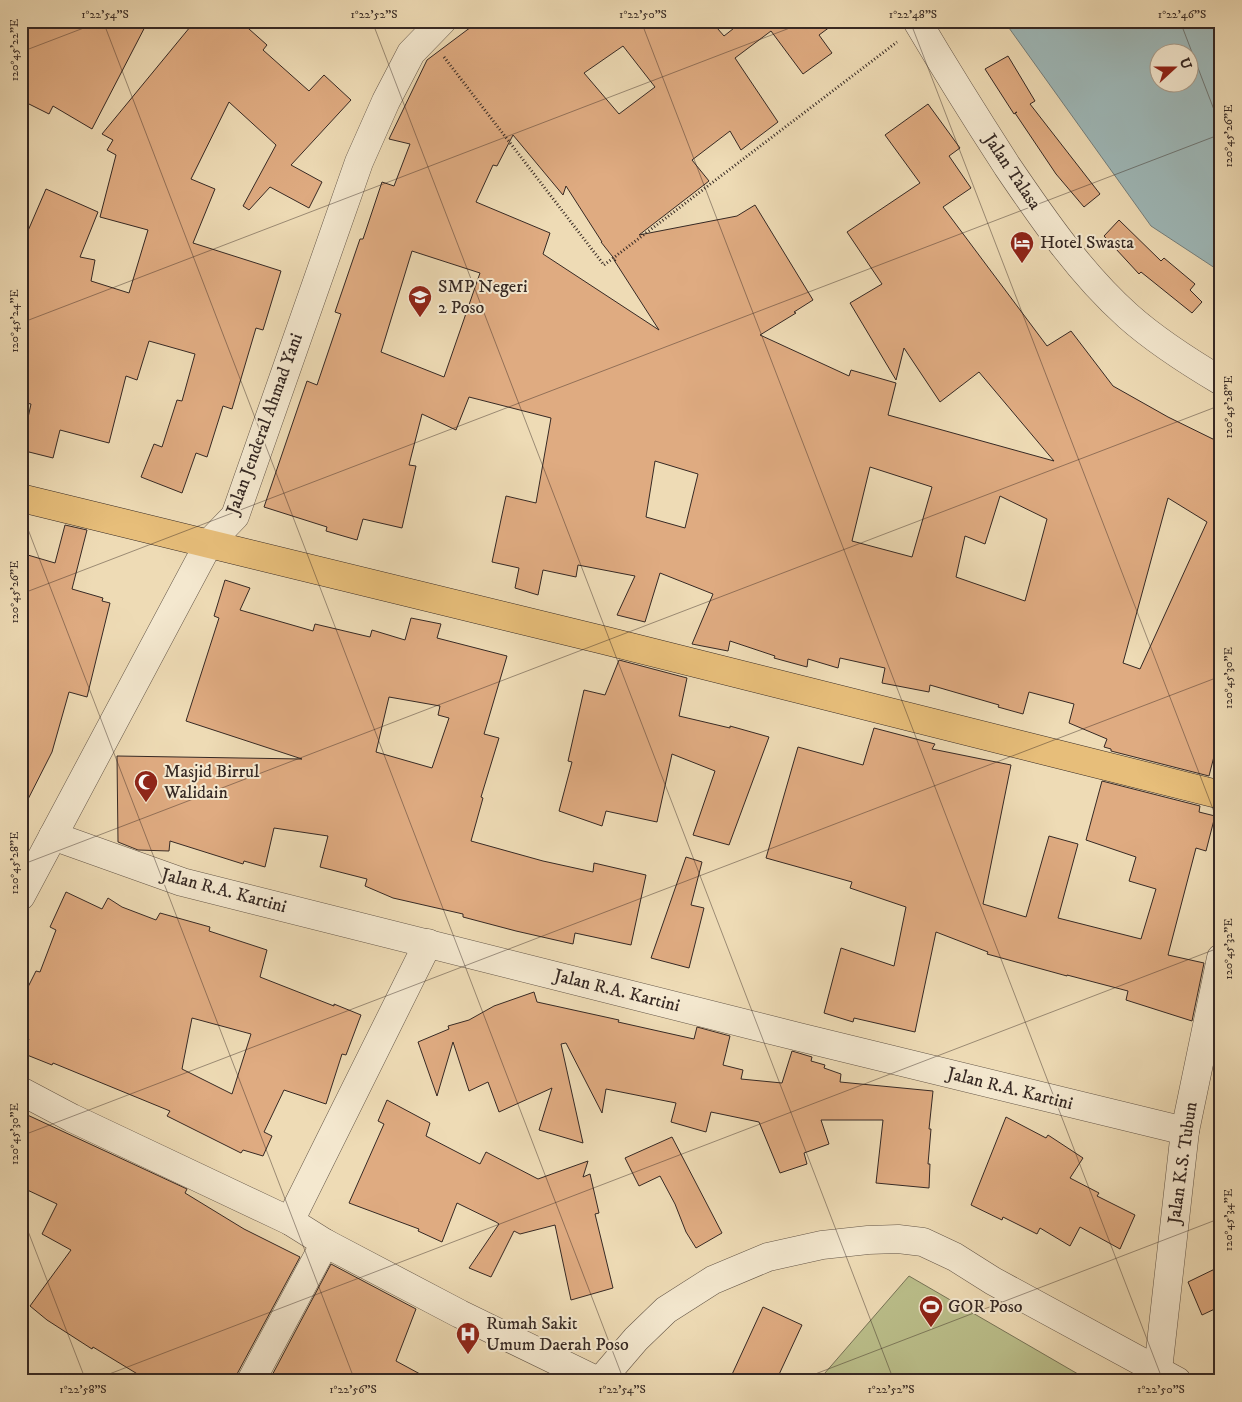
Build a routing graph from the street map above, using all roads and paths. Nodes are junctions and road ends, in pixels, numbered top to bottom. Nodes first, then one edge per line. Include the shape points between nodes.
1 (918, 23) edge
2 (434, 28) edge
3 (1221, 382) edge
4 (21, 498) edge
5 (209, 543) junction
6 (1221, 795) edge
7 (53, 836) junction
8 (21, 896) edge
9 (428, 943) junction
10 (1221, 958) edge
11 (21, 1091) edge
12 (1185, 1132) junction
13 (290, 1221) junction
14 (325, 1243) junction
15 (1168, 1376) edge
16 (251, 1381) edge
17 (599, 1381) edge

1 - 2 path via 604,266
1 - 3 street, Jalan Talasa via 990,140 1064,248 1129,317
2 - 5 street, Jalan Jenderal Ahmad Yani via 411,53 359,162 235,516
4 - 5 main road
5 - 6 main road
5 - 7 street, Jalan Jenderal Ahmad Yani
7 - 8 street, Jalan Jenderal Ahmad Yani
7 - 9 street, Jalan R.A. Kartini via 182,882
9 - 12 street, Jalan R.A. Kartini
9 - 13 street
10 - 12 street, Jalan K.S. Tubun
11 - 13 street
12 - 15 street, Jalan K.S. Tubun
13 - 14 street
14 - 16 street
14 - 17 street via 460,1314
15 - 17 street via 955,1257 922,1242 898,1239 822,1245 768,1257 713,1280 666,1310

